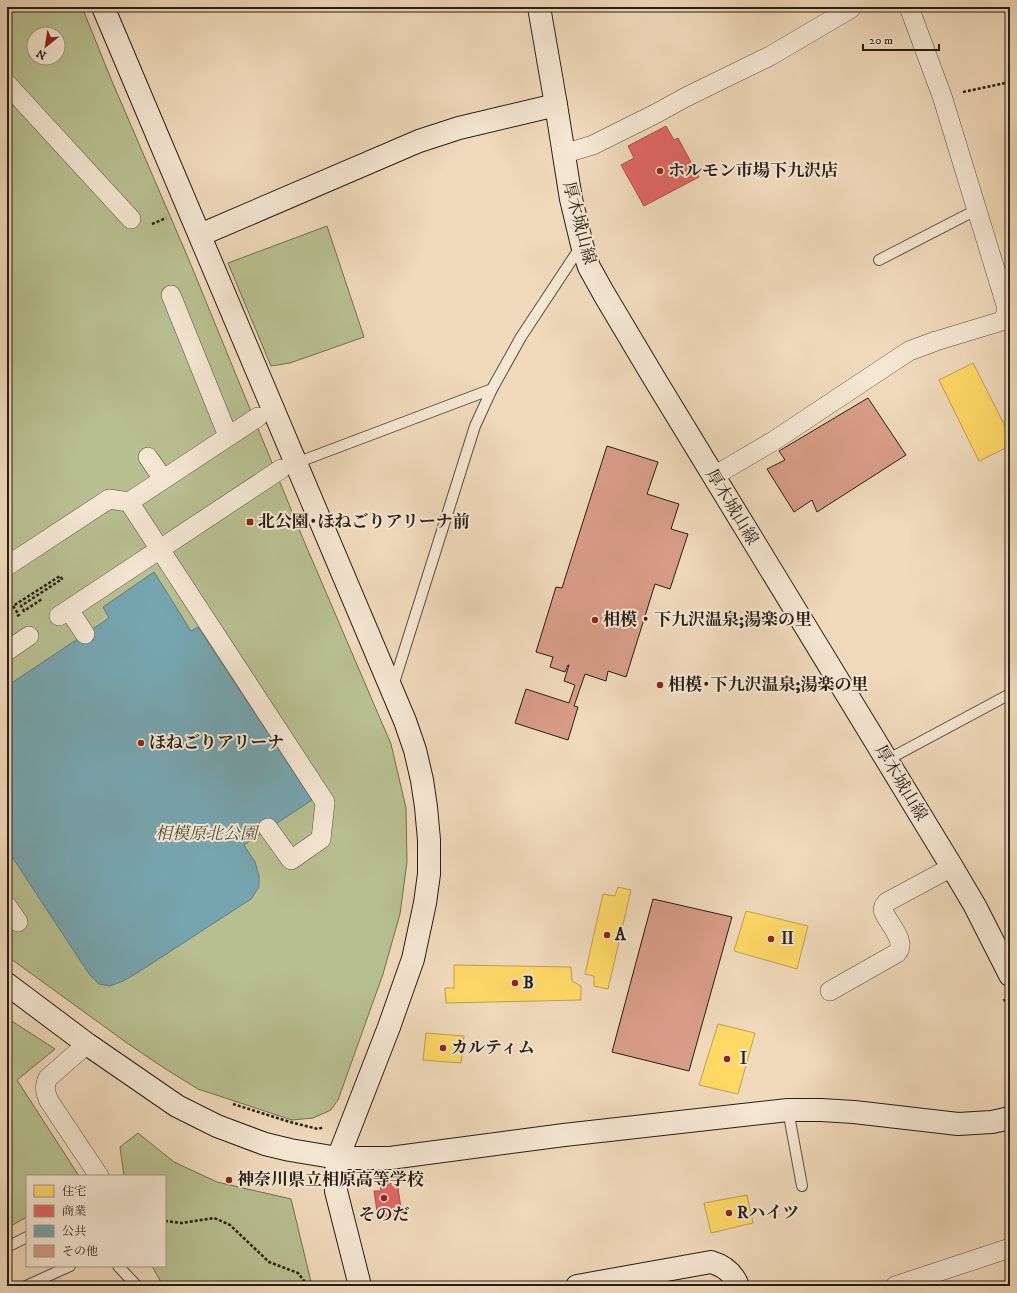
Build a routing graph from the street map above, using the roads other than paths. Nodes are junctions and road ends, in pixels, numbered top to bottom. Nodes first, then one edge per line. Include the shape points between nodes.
1 (103, 7) edge
2 (539, 7) edge
3 (852, 7) edge
4 (909, 7) edge
5 (7, 84) edge
6 (556, 106) junction
7 (563, 154) junction
8 (978, 209) junction
9 (131, 218) dead end
10 (200, 235) junction
11 (582, 245) junction
12 (879, 260) dead end
13 (171, 295) dead end
14 (492, 389) junction
15 (258, 417) dead end
16 (228, 436) junction
17 (148, 457) dead end
18 (289, 466) junction
19 (714, 476) junction
20 (163, 479) junction
21 (129, 502) junction
22 (159, 550) junction
23 (7, 566) edge
24 (85, 634) dead end
25 (29, 636) dead end
26 (7, 651) edge
27 (392, 690) junction
28 (1010, 694) edge
29 (887, 760) junction
30 (268, 828) dead end
31 (952, 867) junction
32 (7, 906) edge
33 (18, 922) dead end
34 (1010, 975) edge
35 (7, 984) edge
36 (830, 991) dead end
37 (87, 1044) junction
38 (788, 1110) junction
39 (1010, 1118) edge
40 (338, 1158) junction
41 (98, 1175) edge
42 (802, 1186) dead end
43 (26, 1238) edge
44 (7, 1247) edge
45 (1010, 1248) edge
46 (68, 1267) edge
47 (119, 1267) edge
48 (26, 1286) edge
49 (137, 1286) edge
50 (360, 1286) edge
51 (577, 1286) edge
52 (738, 1286) edge
53 (896, 1286) edge

1 - 10 street
2 - 6 street, 厚木城山線
3 - 7 street via 770,56 593,145
4 - 8 street via 942,96
5 - 9 street
6 - 7 street, 厚木城山線
6 - 10 street via 459,128 419,141
7 - 11 street, 厚木城山線
8 - 12 lane
8 - 19 street via 1006,305 1006,314 1002,321 909,351 787,432
10 - 18 street
11 - 14 lane via 522,337
11 - 19 street, 厚木城山線 via 589,267 604,294
13 - 16 street
14 - 18 lane
14 - 27 lane via 475,426
15 - 16 street
16 - 20 street
17 - 20 street
18 - 22 street
18 - 27 street
19 - 29 street, 厚木城山線
20 - 21 street
21 - 22 street
21 - 23 street via 109,499
22 - 24 street via 64,613
22 - 30 street via 325,802 320,839 291,860
25 - 26 street
27 - 40 street via 405,722 422,780 429,840 429,874 413,959
28 - 29 lane
29 - 31 street, 厚木城山線
31 - 34 street, 厚木城山線
31 - 36 street via 884,906 883,910 901,941 897,954
32 - 33 street
35 - 37 street
37 - 40 street via 176,1106 218,1126 265,1144
37 - 41 street via 48,1078 45,1093
38 - 39 street via 854,1112 958,1124
38 - 40 street via 564,1135 390,1158
38 - 42 lane
40 - 50 street via 335,1186
43 - 44 lane
45 - 53 street
46 - 48 lane
47 - 49 lane
51 - 52 street via 711,1262 728,1270

